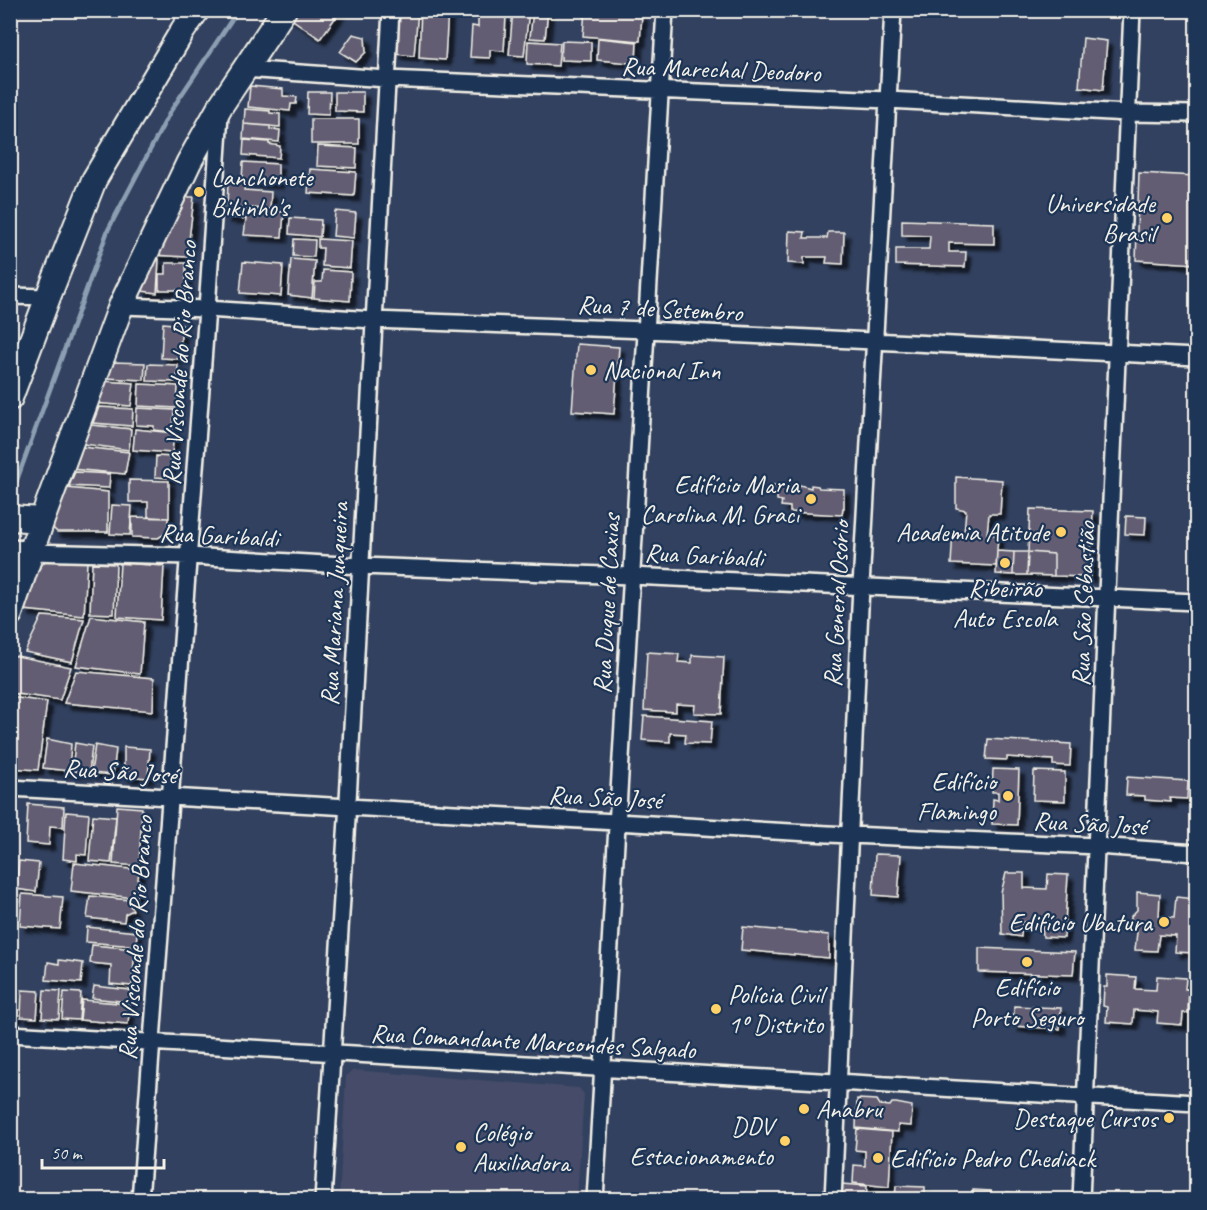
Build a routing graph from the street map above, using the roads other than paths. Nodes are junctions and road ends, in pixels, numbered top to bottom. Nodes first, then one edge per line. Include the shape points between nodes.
1 (197, 10) edge
2 (284, 10) edge
3 (391, 10) edge
4 (665, 10) edge
5 (893, 10) edge
6 (1132, 10) edge
7 (244, 69) junction
8 (387, 79) junction
9 (661, 90) junction
10 (888, 100) junction
11 (220, 105) junction
12 (1128, 113) junction
13 (1197, 114) edge
14 (10, 296) edge
15 (48, 297) junction
16 (121, 306) junction
17 (207, 309) junction
18 (372, 320) junction
19 (646, 330) junction
20 (875, 342) junction
21 (1118, 354) junction
22 (1197, 357) edge
23 (10, 398) edge
24 (24, 518) edge
25 (20, 552) edge
26 (188, 556) junction
27 (361, 566) junction
28 (631, 576) junction
29 (861, 586) junction
30 (1108, 597) junction
31 (1197, 602) edge
32 (10, 614) edge
33 (10, 788) edge
34 (169, 798) junction
35 (347, 806) junction
36 (617, 822) junction
37 (849, 835) junction
38 (1097, 846) junction
39 (1197, 854) edge
40 (10, 1034) edge
41 (151, 1041) junction
42 (331, 1054) junction
43 (601, 1069) junction
44 (838, 1081) junction
45 (1085, 1096) junction
46 (1197, 1103) edge
47 (140, 1200) edge
48 (323, 1200) edge
49 (594, 1200) edge
50 (833, 1200) edge
51 (1081, 1200) edge

1 - 15 main road via 94,180
2 - 7 main road
3 - 8 street, Rua Mariana Junqueira
4 - 9 street, Rua Duque de Caxias
5 - 10 street, Rua General Osório
6 - 12 street, Rua São Sebastião
7 - 8 street, Rua Marechal Deodoro
7 - 11 main road
8 - 9 street, Rua Marechal Deodoro
8 - 18 street, Rua Mariana Junqueira
9 - 10 street, Rua Marechal Deodoro
9 - 19 street, Rua Duque de Caxias
10 - 12 street, Rua Marechal Deodoro
10 - 20 street, Rua General Osório
11 - 16 main road
11 - 17 street, Rua Visconde do Rio Branco
12 - 13 street, Rua Marechal Deodoro
12 - 21 street, Rua São Sebastião
14 - 15 street
15 - 23 main road
16 - 17 street, Rua 7 de Setembro
16 - 24 main road
17 - 18 street, Rua 7 de Setembro
17 - 26 street, Rua Visconde do Rio Branco
18 - 19 street, Rua 7 de Setembro
18 - 27 street, Rua Mariana Junqueira
19 - 20 street, Rua 7 de Setembro
19 - 28 street, Rua Duque de Caxias
20 - 21 street, Rua 7 de Setembro
20 - 29 street, Rua General Osório
21 - 22 street, Rua 7 de Setembro
21 - 30 street, Rua São Sebastião
24 - 25 main road
25 - 26 street, Rua Garibaldi
25 - 32 main road
26 - 27 street, Rua Garibaldi
26 - 34 street, Rua Visconde do Rio Branco
27 - 28 street, Rua Garibaldi
27 - 35 street, Rua Mariana Junqueira
28 - 29 street, Rua Garibaldi
28 - 36 street, Rua Duque de Caxias
29 - 30 street, Rua Garibaldi
29 - 37 street, Rua General Osório
30 - 31 street, Rua Garibaldi
30 - 38 street, Rua São Sebastião
33 - 34 street, Rua São José
34 - 35 street, Rua São José
34 - 41 street, Rua Visconde do Rio Branco
35 - 36 street, Rua São José
35 - 42 street, Rua Mariana Junqueira
36 - 37 street, Rua São José
36 - 43 street, Rua Duque de Caxias
37 - 38 street, Rua São José
37 - 44 street, Rua General Osório
38 - 39 street, Rua São José
38 - 45 street, Rua São Sebastião
40 - 41 street, Rua Comandante Marcondes Salgado
41 - 42 street, Rua Comandante Marcondes Salgado
41 - 47 street, Rua Visconde do Rio Branco
42 - 43 street, Rua Comandante Marcondes Salgado
42 - 48 street, Rua Mariana Junqueira
43 - 44 street, Rua Comandante Marcondes Salgado
43 - 49 street, Rua Duque de Caxias
44 - 45 street, Rua Comandante Marcondes Salgado
44 - 50 street, Rua General Osório
45 - 46 street, Rua Comandante Marcondes Salgado
45 - 51 street, Rua São Sebastião

